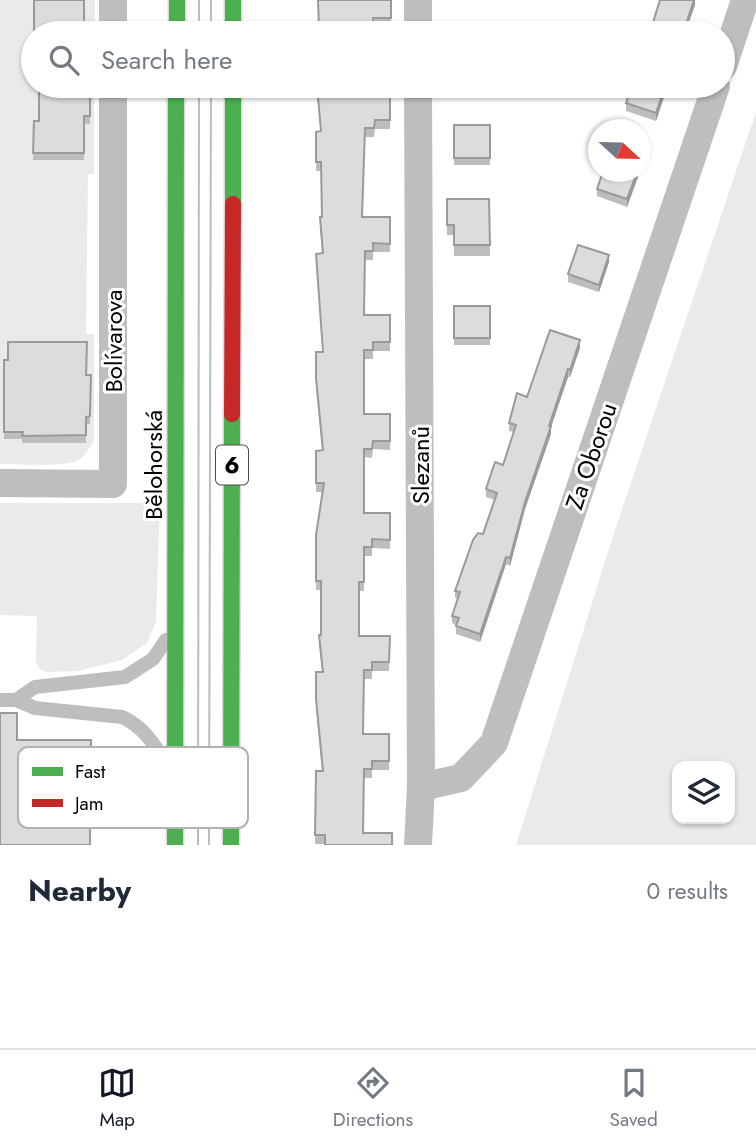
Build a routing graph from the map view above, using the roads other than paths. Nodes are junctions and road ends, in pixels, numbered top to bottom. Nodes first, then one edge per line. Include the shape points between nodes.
1 (113, 0) edge
2 (177, 0) edge
3 (233, 0) edge
4 (418, 0) edge
5 (745, 0) edge
6 (113, 21) edge
7 (177, 21) edge
8 (233, 21) edge
9 (418, 21) edge
10 (735, 30) edge
11 (113, 98) edge
12 (176, 98) edge
13 (233, 98) edge
14 (418, 98) edge
15 (712, 98) edge
16 (0, 483) edge
17 (175, 609) junction
18 (0, 700) edge
19 (16, 700) junction
20 (155, 747) edge
21 (175, 747) edge
22 (231, 747) edge
23 (421, 787) junction
24 (418, 845) edge

1 - 6 street
2 - 7 main road
3 - 8 main road
4 - 9 street
5 - 10 street
11 - 16 street, Bolívarova via 113,484
12 - 17 main road, Bělohorská
13 - 22 main road, 6
14 - 23 street, Slezanů
15 - 23 street, Za Oborou via 494,743 461,778
17 - 19 lane via 162,648 135,672 114,679 35,687
17 - 21 main road, Bělohorská
18 - 19 lane
19 - 20 lane via 35,708 114,715 128,720
23 - 24 street, Slezanů

